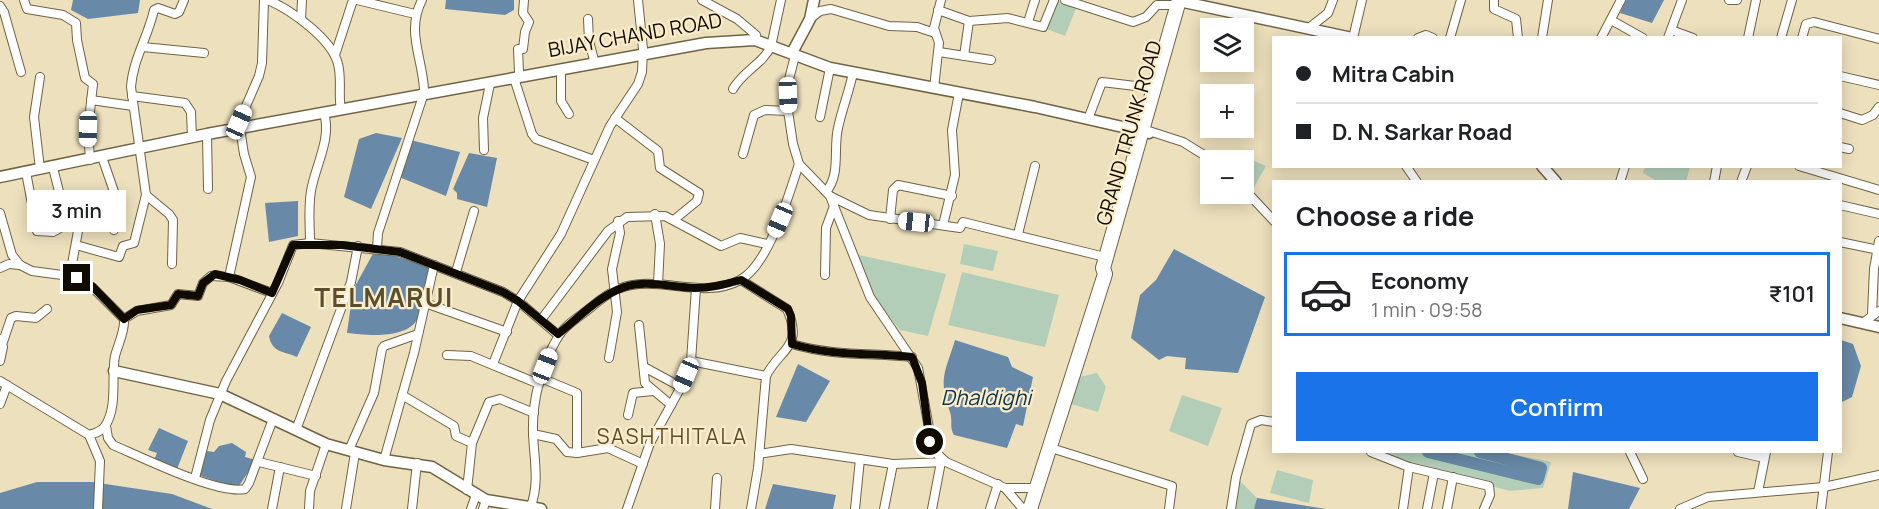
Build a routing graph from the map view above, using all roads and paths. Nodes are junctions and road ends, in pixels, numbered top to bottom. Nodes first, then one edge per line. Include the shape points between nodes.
1 (24, 0) edge
2 (184, 0) edge
3 (266, 0) edge
4 (302, 0) edge
5 (353, 0) edge
6 (422, 0) edge
7 (524, 0) edge
8 (638, 0) edge
9 (702, 0) edge
10 (781, 0) edge
11 (814, 0) edge
12 (941, 0) edge
13 (1035, 0) edge
14 (1054, 0) edge
15 (1065, 0) edge
16 (1333, 0) edge
17 (1362, 0) edge
18 (1461, 0) edge
19 (1494, 0) edge
20 (1548, 0) edge
21 (1621, 0) edge
22 (1682, 0) edge
23 (1729, 0) edge
24 (1737, 0) edge
25 (1756, 0) edge
26 (1792, 0) edge
27 (1182, 2) edge
28 (0, 6) edge
29 (938, 10) junction
30 (415, 14) junction
31 (588, 18) dead end
32 (301, 19) junction
33 (810, 19) junction
34 (1611, 20) junction
35 (969, 21) junction
36 (1028, 22) junction
37 (1309, 28) junction
38 (935, 33) junction
39 (1670, 34) edge
40 (756, 35) junction
41 (1344, 36) edge
42 (1353, 36) edge
43 (1451, 36) edge
44 (1518, 36) edge
45 (1542, 36) edge
46 (1602, 36) edge
47 (1639, 36) edge
48 (1748, 36) edge
49 (1782, 36) edge
50 (1803, 36) edge
51 (1879, 39) edge
52 (771, 44) junction
53 (143, 47) junction
54 (642, 52) junction
55 (939, 52) junction
56 (204, 53) dead end
57 (794, 54) junction
58 (335, 56) junction
59 (963, 56) junction
60 (594, 60) junction
61 (991, 60) dead end
62 (830, 68) junction
63 (561, 71) junction
64 (21, 72) dead end
65 (853, 73) junction
66 (517, 75) junction
67 (1842, 76) edge
68 (40, 77) dead end
69 (490, 84) junction
70 (1879, 85) edge
71 (934, 86) junction
72 (1152, 88) junction
73 (733, 89) dead end
74 (424, 92) junction
75 (958, 93) junction
76 (132, 96) junction
77 (91, 100) junction
78 (133, 106) junction
79 (1879, 107) edge
80 (341, 110) junction
81 (788, 111) junction
82 (324, 113) junction
83 (569, 114) dead end
84 (1842, 114) edge
85 (1090, 116) junction
86 (820, 117) dead end
87 (615, 118) junction
88 (240, 129) junction
89 (1146, 130) junction
90 (207, 134) junction
91 (192, 138) junction
92 (140, 150) junction
93 (484, 150) dead end
94 (1200, 153) edge
95 (743, 154) dead end
96 (102, 157) junction
97 (90, 160) junction
98 (594, 160) junction
99 (799, 164) junction
100 (1035, 166) dead end
101 (53, 167) junction
102 (1544, 168) edge
103 (1806, 168) edge
104 (40, 170) junction
105 (26, 172) junction
106 (0, 177) edge
107 (1554, 180) edge
108 (207, 189) dead end
109 (1879, 190) edge
110 (828, 194) junction
111 (81, 195) dead end
112 (146, 195) junction
113 (952, 196) junction
114 (1254, 200) edge
115 (1842, 205) edge
116 (834, 206) junction
117 (474, 211) dead end
118 (0, 213) edge
119 (655, 214) junction
120 (1879, 214) edge
121 (675, 219) junction
122 (890, 219) junction
123 (1272, 219) edge
124 (618, 221) junction
125 (943, 225) junction
126 (114, 230) dead end
127 (1018, 234) junction
128 (1879, 241) edge
129 (1842, 242) edge
130 (310, 243) junction
131 (767, 244) junction
132 (76, 245) junction
133 (358, 246) junction
134 (377, 248) junction
135 (1878, 250) edge
136 (1105, 257) junction
137 (172, 264) dead end
138 (20, 265) junction
139 (434, 265) junction
140 (0, 268) edge
141 (456, 272) junction
142 (1105, 274) junction
143 (70, 275) junction
144 (825, 275) dead end
145 (229, 277) junction
146 (741, 280) junction
147 (658, 284) junction
148 (696, 288) junction
149 (616, 291) junction
150 (272, 293) junction
151 (518, 301) junction
152 (425, 303) junction
153 (47, 309) dead end
154 (1872, 316) edge
155 (1842, 318) edge
156 (124, 319) junction
157 (541, 320) junction
158 (639, 325) dead end
159 (1879, 327) edge
160 (507, 332) junction
161 (418, 334) junction
162 (558, 334) junction
163 (1, 340) edge
164 (792, 344) junction
165 (904, 344) junction
166 (447, 355) dead end
167 (899, 356) junction
168 (912, 357) junction
169 (609, 358) dead end
170 (0, 361) edge
171 (691, 361) junction
172 (493, 364) junction
173 (644, 367) junction
174 (114, 371) junction
175 (766, 376) junction
176 (540, 381) junction
177 (4, 383) edge
178 (681, 387) junction
179 (653, 391) junction
180 (220, 394) junction
181 (402, 395) junction
182 (0, 404) edge
183 (671, 405) junction
184 (534, 413) junction
185 (628, 415) dead end
186 (273, 419) junction
187 (1272, 422) edge
188 (106, 426) junction
189 (296, 430) junction
190 (533, 434) junction
191 (89, 435) junction
192 (472, 443) junction
193 (326, 444) junction
194 (1051, 448) junction
195 (352, 452) junction
196 (577, 453) junction
197 (1374, 453) edge
198 (1630, 453) edge
199 (1747, 453) edge
200 (1828, 453) edge
201 (759, 454) junction
202 (1765, 455) edge
203 (860, 459) junction
204 (384, 460) junction
205 (259, 462) junction
206 (944, 462) junction
207 (417, 463) junction
208 (643, 464) junction
209 (893, 464) junction
210 (280, 467) junction
211 (1409, 467) junction
212 (1434, 473) junction
213 (1879, 475) edge
214 (316, 476) junction
215 (1453, 477) junction
216 (195, 478) junction
217 (717, 478) dead end
218 (1643, 479) dead end
219 (1002, 486) junction
220 (1824, 486) junction
221 (1037, 488) junction
222 (1758, 492) junction
223 (478, 498) edge
224 (1686, 507) edge
225 (98, 509) edge
226 (272, 509) edge
227 (309, 509) edge
228 (346, 509) edge
229 (412, 509) edge
230 (471, 509) edge
231 (534, 509) edge
232 (627, 509) edge
233 (715, 509) edge
234 (751, 509) edge
235 (855, 509) edge
236 (884, 509) edge
237 (932, 509) edge
238 (990, 509) edge
239 (1023, 509) edge
240 (1030, 509) edge
241 (1169, 509) edge
242 (1231, 509) edge
243 (1403, 509) edge
244 (1427, 509) edge
245 (1447, 509) edge
246 (1484, 509) edge
247 (1821, 509) edge

1 - 77 street via 27,9 63,15 76,22 85,78 93,84
2 - 53 street via 175,14 156,9
3 - 32 street
3 - 88 street via 262,63 239,122
4 - 32 street
5 - 30 street
5 - 58 street
6 - 30 street
7 - 66 street via 523,13 529,22 523,49 518,49
8 - 54 street
9 - 40 street
10 - 52 street
11 - 33 main road
12 - 29 street
13 - 36 street
14 - 36 street via 1043,27
15 - 27 street via 1133,22 1146,17 1157,5
16 - 37 street via 1329,13
17 - 42 street
18 - 43 street
19 - 44 street via 1494,9 1516,19
20 - 45 street
21 - 34 street
22 - 39 street
23 - 24 street
25 - 48 street
26 - 49 street
27 - 37 main road
27 - 72 highway, GRAND TRUNK ROAD
27 - 89 highway, GRAND TRUNK ROAD
28 - 64 street
29 - 35 street
29 - 38 street
30 - 74 street via 415,41
31 - 60 street
32 - 58 street via 308,22
33 - 38 street via 831,9 889,26 917,27
33 - 57 main road
34 - 46 street
34 - 47 street
35 - 36 street via 996,17
35 - 59 street
37 - 41 main road
38 - 55 street
40 - 52 main road, BIJAY CHAND ROAD
40 - 54 main road, BIJAY CHAND ROAD via 675,42
50 - 51 street via 1806,24 1814,21
52 - 54 main road, BIJAY CHAND ROAD via 743,40
52 - 57 main road, BIJAY CHAND ROAD
52 - 73 street via 766,56 744,73
53 - 56 street
53 - 76 street via 132,69
54 - 60 main road, BIJAY CHAND ROAD
54 - 63 main road, BIJAY CHAND ROAD
54 - 87 street via 638,84
55 - 59 street
55 - 71 street
57 - 62 main road, BIJAY CHAND ROAD
57 - 71 main road, BIJAY CHAND ROAD
57 - 81 street
58 - 80 street
59 - 61 street
60 - 66 main road, BIJAY CHAND ROAD
62 - 65 main road, BIJAY CHAND ROAD
62 - 86 street
63 - 66 main road, BIJAY CHAND ROAD
63 - 83 street via 561,100
65 - 71 main road, BIJAY CHAND ROAD
65 - 110 street via 838,128 837,163
66 - 69 main road, BIJAY CHAND ROAD
66 - 74 main road, BIJAY CHAND ROAD
66 - 98 street via 536,139
67 - 70 street
68 - 104 street via 34,117
69 - 74 main road, BIJAY CHAND ROAD
69 - 93 street via 483,118
71 - 75 main road, BIJAY CHAND ROAD
71 - 85 main road, BIJAY CHAND ROAD
72 - 85 street via 1102,82
72 - 89 highway, GRAND TRUNK ROAD
74 - 80 main road, BIJAY CHAND ROAD
74 - 134 street via 378,233
75 - 85 main road, BIJAY CHAND ROAD
75 - 113 street via 952,129
76 - 78 street
76 - 91 street via 186,103 191,112
77 - 78 street
77 - 97 street
78 - 92 street
79 - 84 street via 1863,120
80 - 82 main road, BIJAY CHAND ROAD
81 - 95 street via 765,110 754,115
81 - 99 street
82 - 88 main road, BIJAY CHAND ROAD
82 - 130 street via 326,135 311,194
85 - 89 main road
87 - 98 street
87 - 121 street via 658,151 660,168 699,193 697,201
88 - 90 main road, BIJAY CHAND ROAD
88 - 145 street via 251,177
89 - 94 street via 1183,142
89 - 136 highway, GRAND TRUNK ROAD
89 - 142 highway, GRAND TRUNK ROAD via 1111,270
90 - 91 main road, BIJAY CHAND ROAD
90 - 108 street
91 - 92 main road, BIJAY CHAND ROAD
92 - 96 main road, BIJAY CHAND ROAD
92 - 112 street
96 - 97 main road, BIJAY CHAND ROAD
96 - 126 street via 118,206
97 - 101 main road, BIJAY CHAND ROAD
98 - 151 street via 561,234
99 - 110 street
99 - 131 street via 785,208
100 - 127 street
101 - 104 main road, BIJAY CHAND ROAD
101 - 105 street via 62,200 62,222 53,232 37,231
102 - 107 main road
103 - 109 street
104 - 105 main road, BIJAY CHAND ROAD
105 - 106 main road, BIJAY CHAND ROAD
110 - 116 street
110 - 122 street via 858,210
111 - 132 street
112 - 132 street via 134,243 123,246 119,257
112 - 137 street via 173,220
113 - 122 street via 898,185 893,190
113 - 125 street
114 - 123 street
115 - 120 street
116 - 144 street via 826,228
116 - 165 street via 870,297
117 - 141 street
118 - 138 street via 12,255
119 - 121 street
119 - 124 street
119 - 147 street via 660,244
121 - 131 street via 715,244 727,245 740,238
122 - 125 street
124 - 149 street via 620,234 612,269
124 - 157 street
125 - 127 street via 960,228 963,222
127 - 136 street
128 - 135 street
129 - 135 street
130 - 133 street
130 - 150 street via 293,245
131 - 146 street
132 - 143 street
133 - 134 street
133 - 189 street via 351,282
134 - 139 street
135 - 154 street
136 - 142 highway, GRAND TRUNK ROAD
138 - 140 street
138 - 143 street via 32,271
139 - 141 street
139 - 152 street
141 - 151 street
142 - 194 highway, GRAND TRUNK ROAD
143 - 156 street via 93,287
145 - 150 street
145 - 156 street via 211,276 198,296 178,294 171,305 137,310
146 - 148 street
146 - 164 street via 788,309
147 - 148 street
147 - 149 street
148 - 171 street
149 - 162 street
149 - 169 street via 617,312
150 - 180 street
151 - 157 street
151 - 160 street
152 - 160 street
152 - 161 street
153 - 163 street via 36,318 11,318
154 - 155 main road
154 - 159 main road
156 - 174 street
157 - 162 street
158 - 173 street
160 - 172 street
161 - 181 street
161 - 195 street via 382,349 374,393
162 - 176 street
163 - 170 street
164 - 167 street via 818,352
164 - 175 street
165 - 167 street
165 - 168 street
166 - 172 street via 471,356
167 - 168 street
168 - 206 street via 922,383 930,442
171 - 175 street
171 - 178 street
172 - 176 street
173 - 178 street
173 - 179 street via 645,383
174 - 180 main road
174 - 188 street
175 - 201 street
176 - 184 street
176 - 196 street via 577,393
177 - 182 street
177 - 191 street
178 - 183 street
179 - 183 street
179 - 185 street via 633,393
180 - 186 main road
180 - 216 street
181 - 192 street via 451,424 456,436
181 - 204 street
183 - 208 street via 650,442
184 - 190 street
184 - 192 street via 492,399
186 - 189 main road
186 - 205 street
187 - 242 street via 1251,424
188 - 191 street
188 - 216 street via 113,445
189 - 193 main road
190 - 196 street via 556,439 562,448
190 - 231 street via 537,480
191 - 225 street via 100,461
192 - 223 street
193 - 195 main road
193 - 214 street
194 - 221 highway, GRAND TRUNK ROAD
194 - 241 street via 1172,486
195 - 204 main road
195 - 228 street
196 - 208 street via 608,448
197 - 211 street
198 - 218 street
199 - 202 street
200 - 220 street
201 - 203 street via 791,449
201 - 234 street
202 - 222 street
203 - 209 street
203 - 235 street
204 - 207 main road
205 - 210 street
205 - 216 street via 245,489 229,490
206 - 209 street
206 - 219 street
206 - 237 street
207 - 223 main road via 444,473
207 - 229 street
208 - 232 street
209 - 236 street
210 - 214 street
210 - 226 street
211 - 212 street
211 - 243 street
212 - 215 street
212 - 244 street
213 - 220 street
214 - 227 street
215 - 245 street
215 - 246 street via 1491,488
217 - 233 street
219 - 221 street
219 - 238 street
219 - 239 street
220 - 222 street
220 - 247 street
221 - 240 highway, GRAND TRUNK ROAD
222 - 224 street via 1708,497
223 - 230 street
223 - 231 main road

